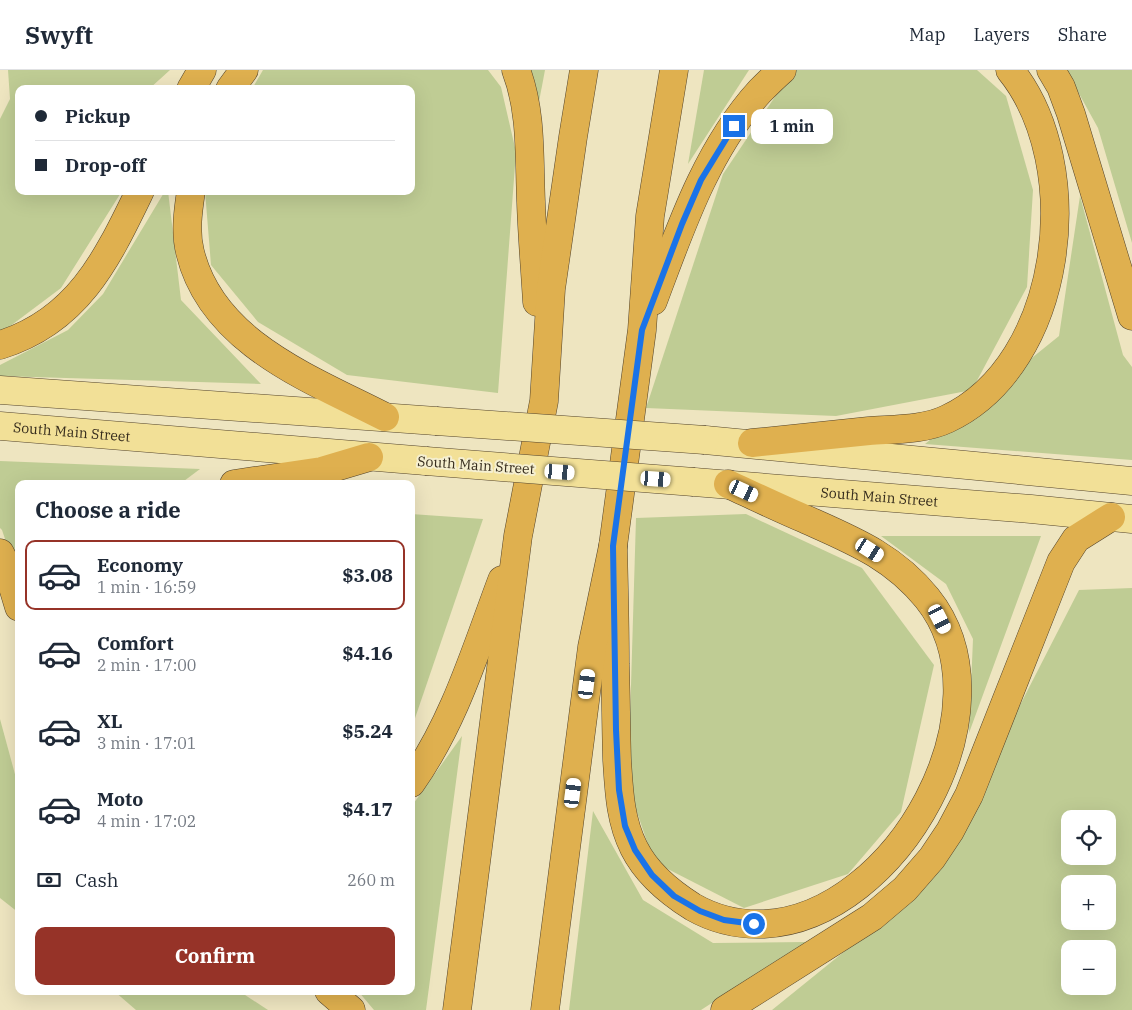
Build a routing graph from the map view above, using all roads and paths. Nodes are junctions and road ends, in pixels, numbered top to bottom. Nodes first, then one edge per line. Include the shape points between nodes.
1 (202, 70) edge
2 (244, 70) edge
3 (516, 70) edge
4 (584, 70) edge
5 (674, 70) edge
6 (782, 70) edge
7 (1010, 70) edge
8 (1051, 70) edge
9 (193, 85) edge
10 (233, 85) edge
11 (138, 195) edge
12 (190, 195) edge
13 (1132, 316) edge
14 (642, 330) junction
15 (0, 345) edge
16 (0, 390) edge
17 (544, 401) junction
18 (385, 417) junction
19 (0, 426) edge
20 (752, 443) junction
21 (369, 457) junction
22 (261, 480) edge
23 (1132, 481) edge
24 (728, 484) junction
25 (1121, 518) edge
26 (518, 536) junction
27 (613, 546) junction
28 (0, 553) edge
29 (15, 594) edge
30 (415, 777) edge
31 (334, 995) edge
32 (351, 1010) edge
33 (457, 1010) edge
34 (545, 1010) edge
35 (725, 1010) edge

1 - 9 highway
2 - 10 highway
3 - 17 highway via 528,115
4 - 17 highway via 551,289
5 - 14 highway via 650,216
6 - 14 highway via 742,113 701,180
7 - 20 highway via 1026,93 1044,138 1054,189 1055,230 1051,266 1042,300 1028,335 1006,371 989,391 964,410 931,424
8 - 13 highway via 1071,114
11 - 15 highway via 100,267 84,289 56,317 34,331
12 - 18 highway via 187,218 190,251 199,278 240,333 277,361
14 - 27 highway
16 - 18 main road
17 - 26 highway
18 - 20 main road, bridge
19 - 21 main road, South Main Street
20 - 23 main road
21 - 22 highway via 322,471
21 - 24 main road, South Main Street, bridge
24 - 25 main road, South Main Street
24 - 27 highway via 835,531 881,556 905,575 934,607 947,632 955,659 957,702 951,740 940,775 924,809 906,837 882,864 857,886 814,913 775,923 724,920 674,896 652,875 635,850 625,826 619,790
25 - 35 highway via 1076,539 1061,562 969,795 932,858 872,917
26 - 30 highway via 468,672 447,721
26 - 33 highway
27 - 34 highway via 592,647
28 - 29 highway
31 - 32 highway

